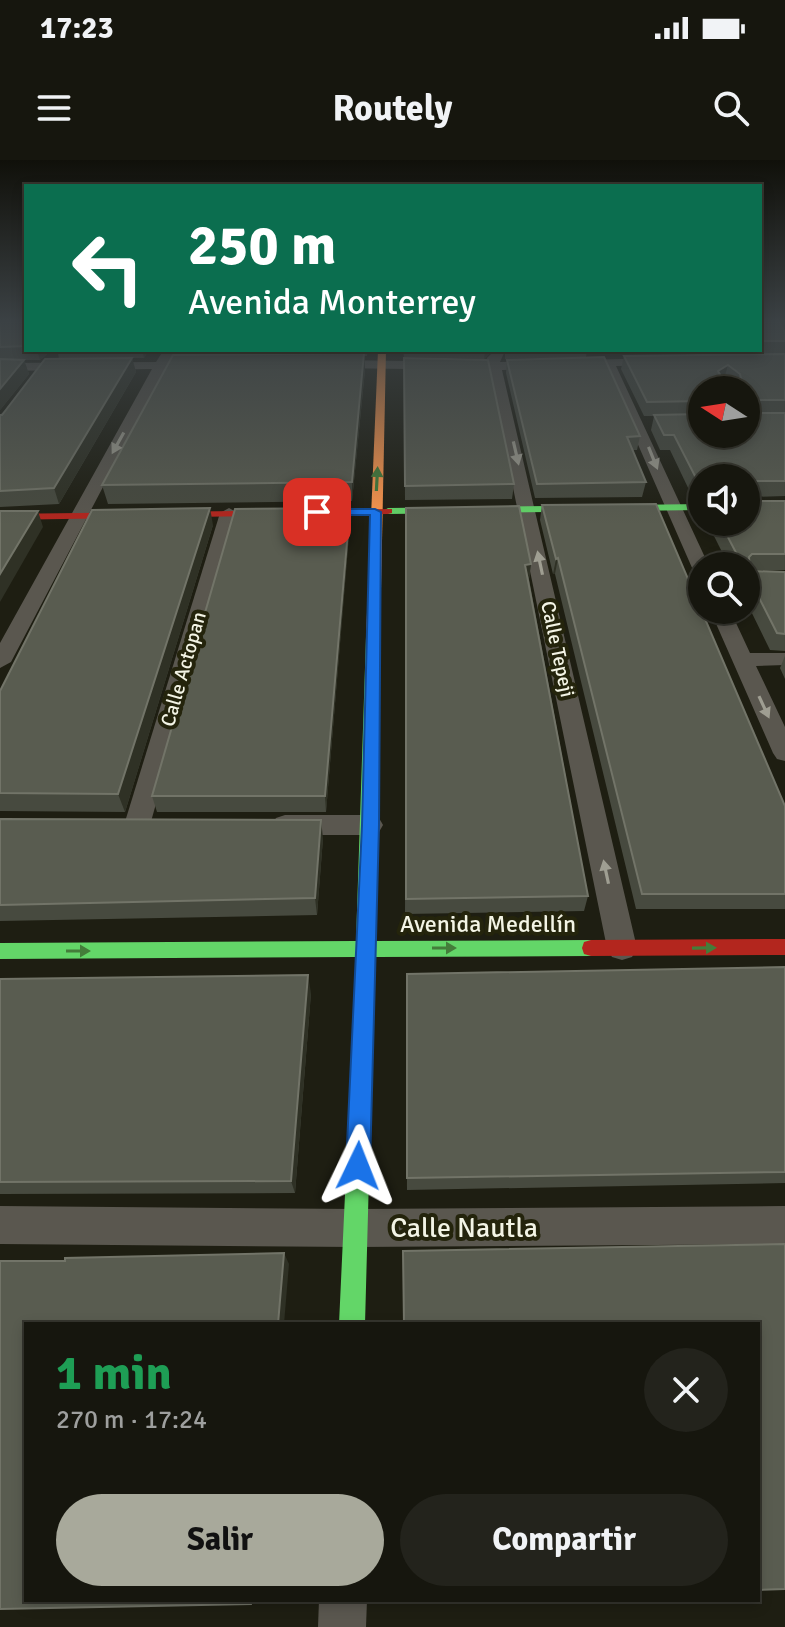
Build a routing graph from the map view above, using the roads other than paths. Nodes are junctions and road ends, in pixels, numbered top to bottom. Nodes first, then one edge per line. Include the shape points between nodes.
1 (148, 388) edge
2 (381, 388) edge
3 (504, 388) edge
4 (625, 388) edge
5 (688, 507) edge
6 (528, 508) junction
7 (673, 508) junction
8 (375, 512) junction
9 (229, 513) junction
10 (78, 516) junction
11 (0, 517) edge
12 (694, 552) edge
13 (726, 624) edge
14 (785, 659) edge
15 (742, 660) junction
16 (0, 662) edge
17 (785, 753) edge
18 (107, 824) edge
19 (137, 825) junction
20 (168, 825) edge
21 (261, 825) edge
22 (370, 825) junction
23 (785, 947) edge
24 (366, 948) junction
25 (622, 948) junction
26 (0, 951) edge
27 (0, 1225) edge
28 (785, 1225) edge
29 (356, 1228) junction
30 (352, 1322) edge
31 (343, 1602) edge
32 (342, 1627) edge

1 -> 10 street
8 -> 2 main road
3 -> 6 street, Calle Tepeji
4 -> 7 street via 647,422
5 - 7 main road
6 - 7 main road
6 - 8 main road
25 -> 6 street, Calle Tepeji
7 - 12 street
8 - 9 main road
8 - 22 main road
9 - 10 main road
9 - 19 street, Calle Actopan
10 - 11 main road
10 - 16 street
13 - 15 street
14 - 15 street
15 -> 17 street
18 - 19 street
19 - 20 street
21 - 22 street
22 - 24 main road
25 -> 23 main road, Avenida Medellín
24 -> 25 main road, Avenida Medellín
26 -> 24 main road, Avenida Medellín
24 - 29 main road
27 - 29 street, Calle Nautla
28 - 29 street, Calle Nautla
29 - 30 main road
31 - 32 street

